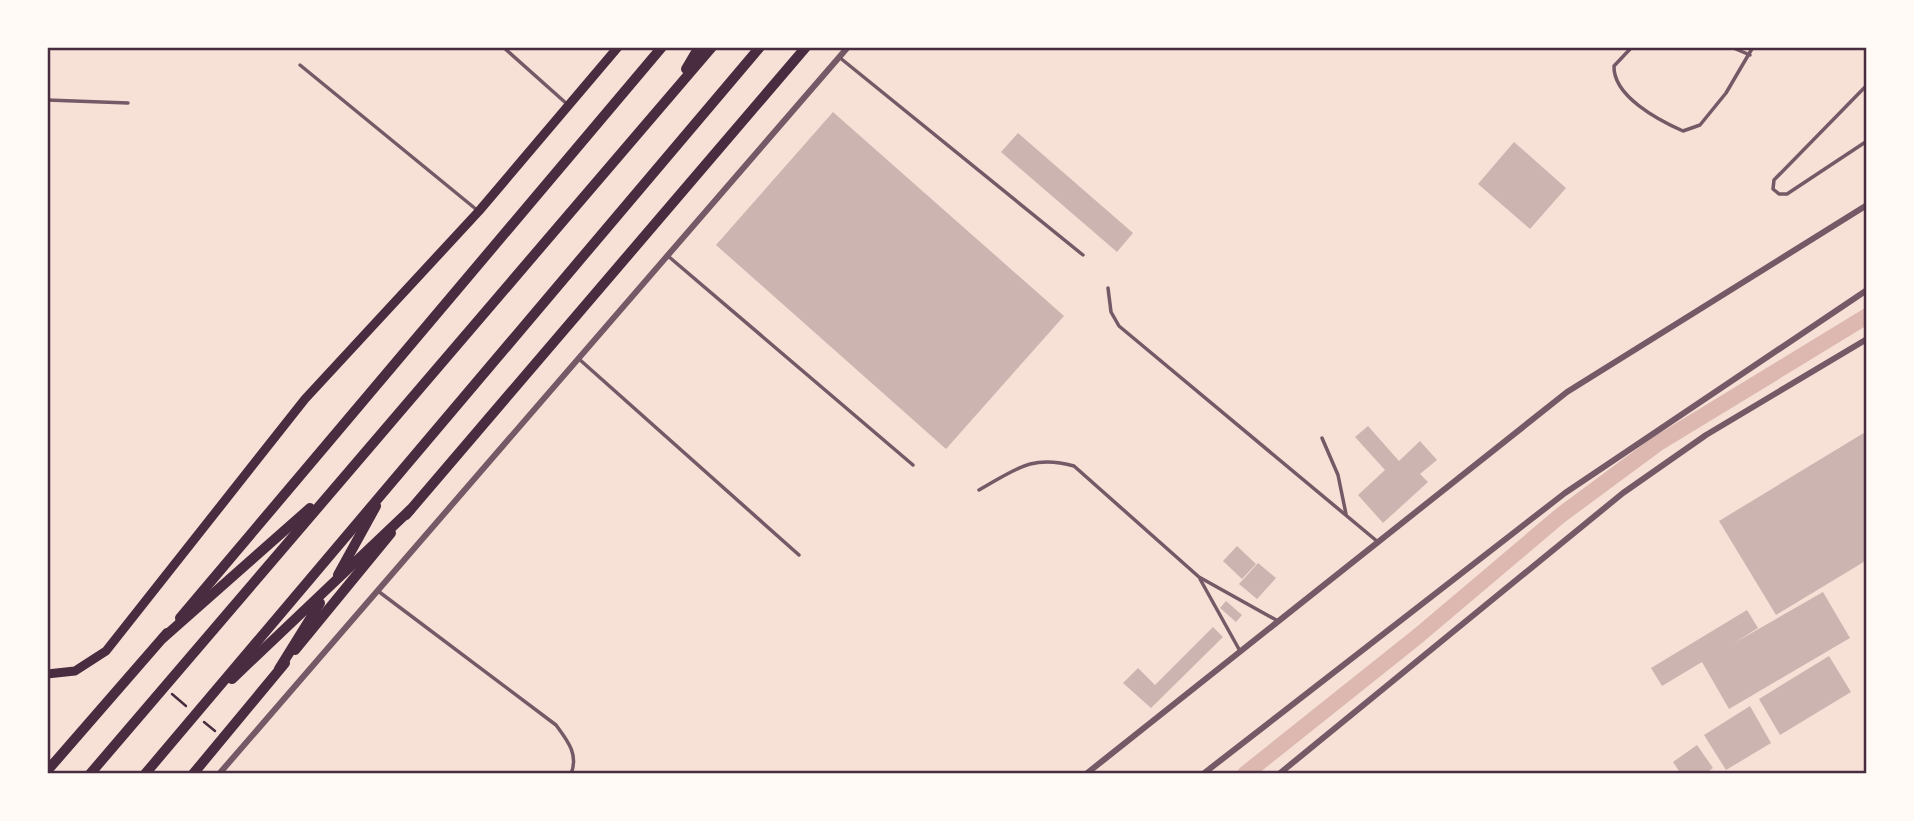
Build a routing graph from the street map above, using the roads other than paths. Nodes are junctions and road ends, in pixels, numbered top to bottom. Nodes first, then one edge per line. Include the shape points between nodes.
1 (503, 47) edge
2 (618, 47) edge
3 (662, 47) edge
4 (699, 47) edge
5 (712, 47) edge
6 (760, 47) edge
7 (806, 47) edge
8 (848, 47) edge
9 (1632, 47) edge
10 (1731, 47) edge
11 (1753, 47) edge
12 (1750, 55) junction
13 (839, 57) junction
14 (300, 65) dead end
15 (1867, 85) edge
16 (671, 94) junction
17 (47, 100) edge
18 (128, 103) dead end
19 (569, 105) junction
20 (1867, 141) edge
21 (1867, 205) edge
22 (479, 211) junction
23 (1083, 255) dead end
24 (668, 256) junction
25 (1108, 288) dead end
26 (1867, 290) edge
27 (1867, 339) edge
28 (579, 359) junction
29 (1322, 438) dead end
30 (913, 465) dead end
31 (341, 480) junction
32 (385, 488) junction
33 (979, 490) dead end
34 (410, 510) junction
35 (1346, 516) junction
36 (1378, 542) junction
37 (799, 555) dead end
38 (1199, 577) junction
39 (329, 589) junction
40 (377, 591) junction
41 (1278, 621) junction
42 (163, 638) junction
43 (1240, 651) junction
44 (279, 670) junction
45 (47, 674) edge
46 (204, 705) junction
47 (47, 771) edge
48 (222, 771) edge
49 (90, 774) edge
50 (145, 774) edge
51 (193, 774) edge
52 (233, 774) edge
53 (571, 774) edge
54 (1086, 774) edge
55 (1203, 774) edge
56 (1279, 774) edge

1 - 19 lane
2 - 19 main road
3 - 42 highway
4 - 16 highway
5 - 16 highway
6 - 32 highway
7 - 34 highway
8 - 13 street
9 - 12 lane via 1614,66 1614,80 1668,125 1683,131 1700,125
10 - 12 lane
11 - 12 lane
13 - 23 lane
13 - 24 street
14 - 22 lane
15 - 20 lane via 1774,180 1773,189 1787,194
16 - 31 highway
17 - 18 lane
19 - 22 main road
21 - 36 street via 1567,392
22 - 45 main road via 305,400 106,652 75,671
24 - 28 street
24 - 30 lane
25 - 35 lane via 1111,312 1119,326
26 - 55 street via 1565,493
27 - 56 street via 1706,435 1623,493
28 - 37 lane
28 - 40 street
29 - 35 lane via 1338,475
31 - 42 highway
31 - 49 highway
32 - 39 highway
32 - 46 highway
33 - 38 lane via 1028,463 1052,460 1074,466
34 - 39 highway
34 - 44 highway
35 - 36 lane
36 - 41 street
38 - 41 lane
38 - 43 lane
39 - 44 highway
39 - 46 highway
40 - 48 street
40 - 53 lane via 556,725 572,747
41 - 43 street
42 - 47 highway
43 - 54 street
44 - 51 highway
46 - 50 highway
48 - 52 street

